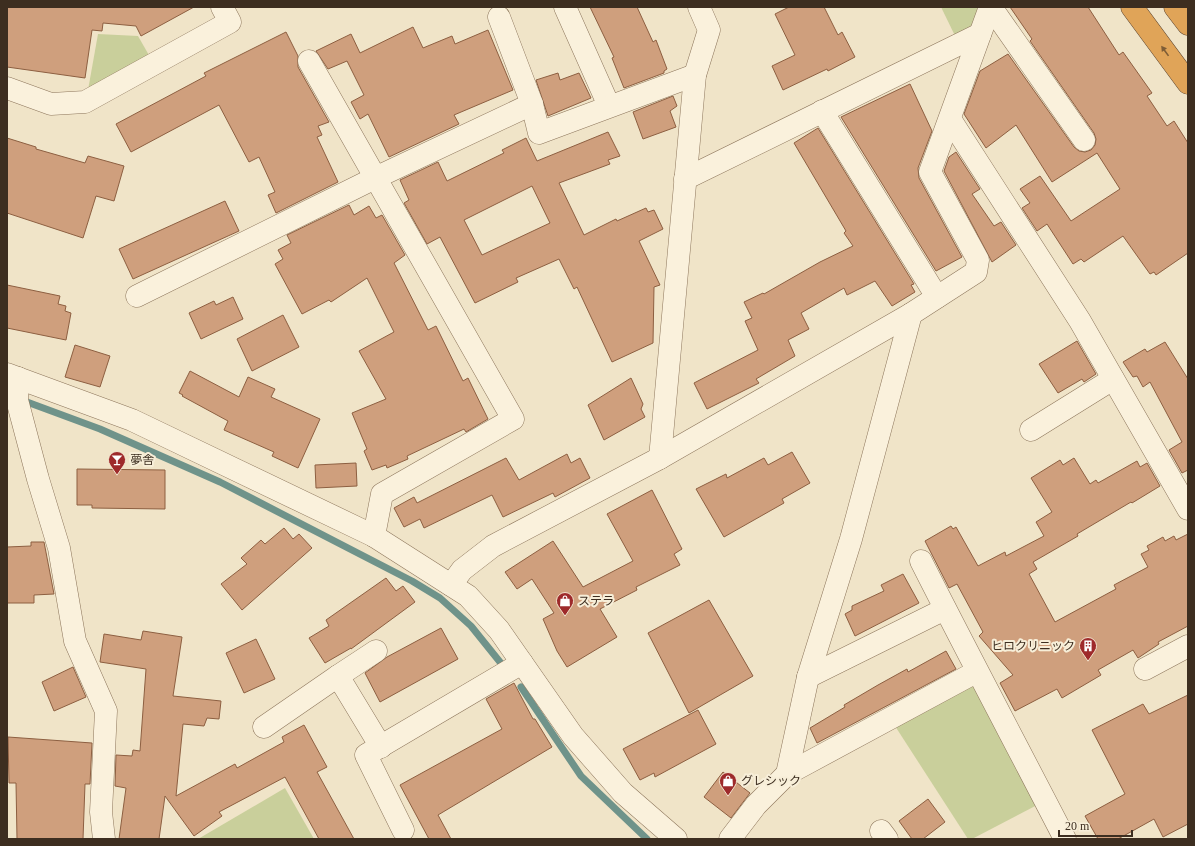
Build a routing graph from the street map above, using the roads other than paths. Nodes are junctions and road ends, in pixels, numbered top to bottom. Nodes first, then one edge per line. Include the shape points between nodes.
1 (222, 7) edge
2 (565, 7) edge
3 (699, 7) edge
4 (991, 7) edge
5 (1132, 7) edge
6 (1175, 7) edge
7 (499, 17) dead end
8 (1188, 24) edge
9 (980, 34) junction
10 (309, 61) dead end
11 (695, 75) junction
12 (1188, 83) edge
13 (7, 88) edge
14 (532, 104) junction
15 (609, 106) junction
16 (822, 111) junction
17 (950, 119) junction
18 (1084, 140) dead end
19 (375, 178) junction
20 (685, 179) junction
21 (137, 296) dead end
22 (937, 297) junction
23 (911, 314) junction
24 (12, 376) edge
25 (1113, 379) junction
26 (1031, 430) dead end
27 (660, 458) junction
28 (1188, 509) edge
29 (374, 536) junction
30 (921, 561) dead end
31 (451, 585) junction
32 (945, 609) junction
33 (1188, 646) edge
34 (376, 651) dead end
35 (522, 663) junction
36 (1145, 669) dead end
37 (976, 672) junction
38 (338, 676) junction
39 (808, 677) junction
40 (264, 727) dead end
41 (381, 747) junction
42 (787, 774) junction
43 (403, 830) dead end
44 (667, 836) edge
45 (104, 839) edge
46 (730, 839) edge
47 (1065, 839) edge

1 - 13 street via 230,22 85,102 51,104
2 - 15 street
3 - 11 street via 709,30
4 - 9 street
4 - 18 street
12 -> 5 highway
6 - 8 highway
7 - 14 street
9 - 16 street
9 - 17 street
10 - 19 street
11 - 15 street
11 - 20 street
14 - 15 street via 539,133
14 - 19 street
16 - 20 street
16 - 22 street
17 - 22 street via 930,172 978,260 976,272
17 - 25 street via 1080,321
19 - 21 street
19 - 29 street via 513,418 382,494
20 - 27 street
22 - 23 street
23 - 27 street
23 - 39 street via 851,539
24 - 29 street via 132,420
24 - 45 street via 16,400 59,548 75,641 106,711 101,812
25 - 26 street
25 - 28 street
27 - 31 street via 493,546 462,570
29 - 31 street
30 - 32 street
31 - 35 street via 468,596 494,624
32 - 37 street
32 - 39 street
33 - 36 street
34 - 38 street
35 - 41 street
35 - 44 street via 574,736 624,793
37 - 42 street
37 - 47 street
38 - 40 street
38 - 41 street
39 - 42 street
41 - 43 street via 366,755
42 - 46 street via 756,805

